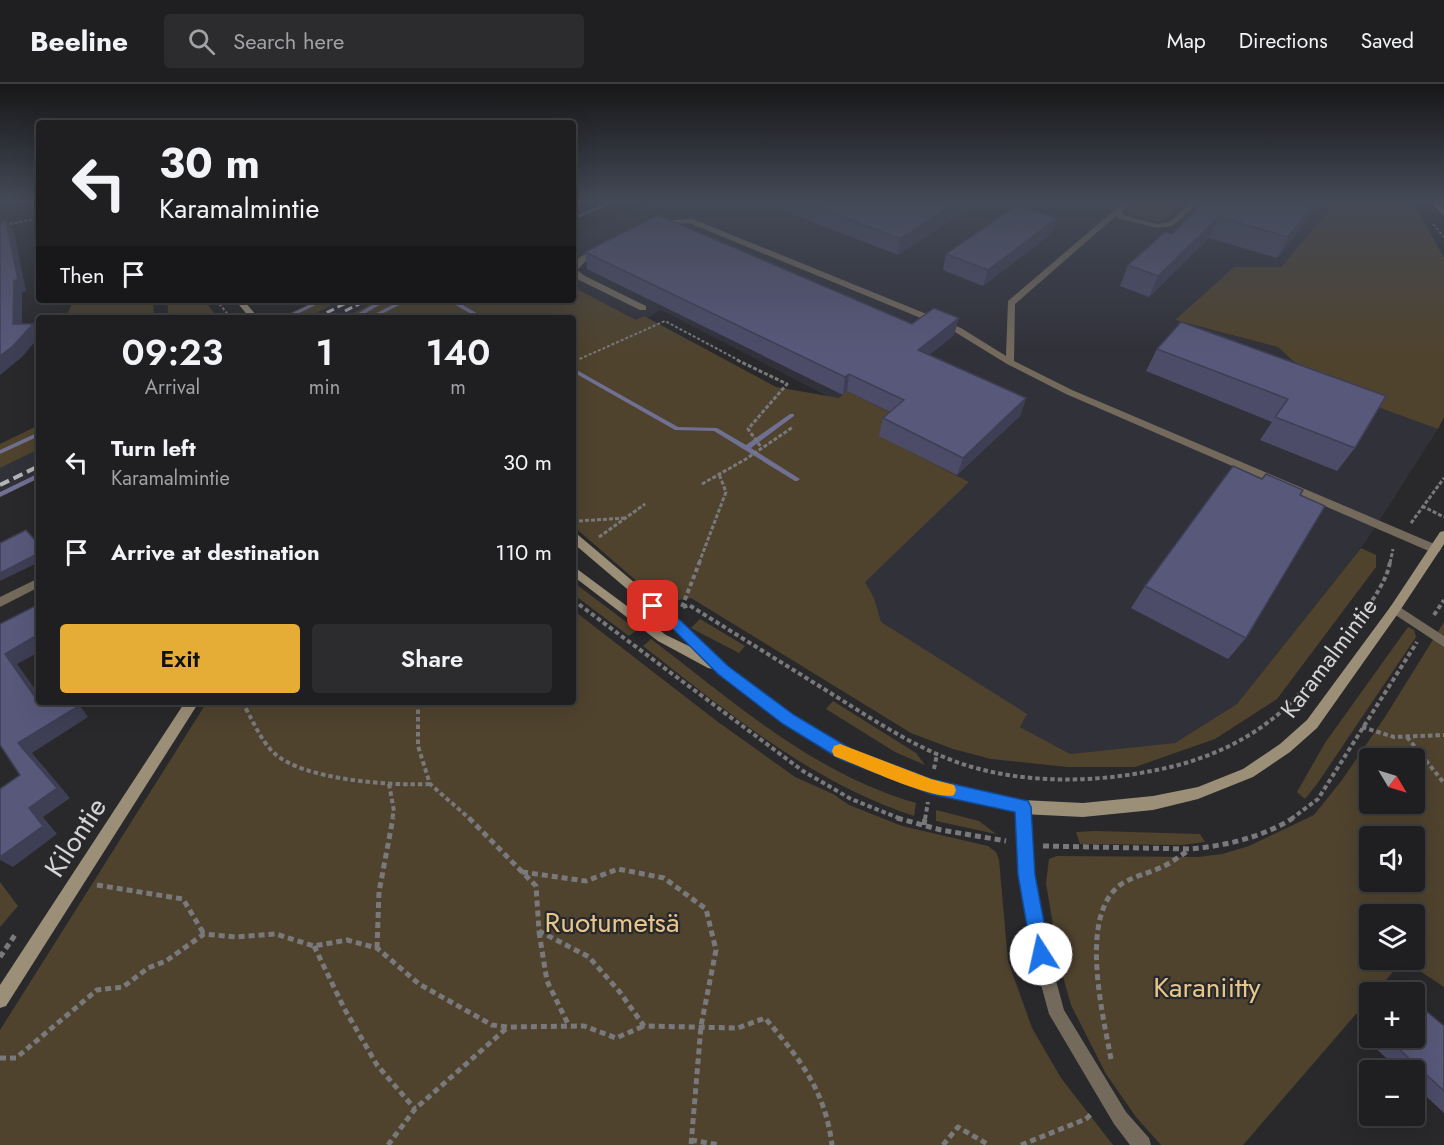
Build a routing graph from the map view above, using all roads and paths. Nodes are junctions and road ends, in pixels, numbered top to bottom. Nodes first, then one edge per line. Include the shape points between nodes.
1 (597, 252) edge
2 (765, 252) edge
3 (1071, 252) edge
4 (576, 267) edge
5 (576, 273) edge
6 (218, 303) edge
7 (242, 303) edge
8 (643, 308) dead end
9 (228, 315) edge
10 (252, 315) edge
11 (576, 361) edge
12 (1011, 363) junction
13 (793, 427) dead end
14 (761, 447) junction
15 (719, 474) junction
16 (1444, 478) edge
17 (702, 484) dead end
18 (645, 504) dead end
19 (1422, 507) junction
20 (1444, 517) edge
21 (626, 518) junction
22 (576, 521) edge
23 (1403, 535) junction
24 (1444, 535) edge
25 (576, 539) edge
26 (586, 547) junction
27 (1435, 549) junction
28 (576, 572) edge
29 (36, 584) edge
30 (0, 602) edge
31 (576, 602) edge
32 (682, 608) junction
33 (1395, 609) junction
34 (666, 616) junction
35 (649, 629) junction
36 (1444, 642) edge
37 (631, 644) junction
38 (723, 670) junction
39 (190, 705) edge
40 (244, 705) edge
41 (418, 705) edge
42 (1362, 727) dead end
43 (1444, 735) edge
44 (1406, 736) junction
45 (1444, 783) edge
46 (388, 784) junction
47 (430, 784) junction
48 (1022, 807) junction
49 (1024, 844) junction
50 (1190, 849) dead end
51 (522, 872) junction
52 (75, 884) junction
53 (539, 931) junction
54 (204, 934) junction
55 (314, 946) junction
56 (377, 948) junction
57 (0, 1000) edge
58 (569, 1026) junction
59 (644, 1026) junction
60 (700, 1026) junction
61 (508, 1027) junction
62 (0, 1058) edge
63 (1113, 1065) dead end
64 (415, 1109) junction
65 (1092, 1113) dead end
66 (691, 1142) edge
67 (388, 1145) edge
68 (719, 1145) edge
69 (832, 1145) edge
70 (943, 1145) edge
71 (989, 1145) edge
72 (1021, 1145) edge
73 (1142, 1145) edge

1 - 4 street
2 - 12 street via 958,330
3 - 12 street via 1011,303
5 - 8 street
6 - 9 path
7 - 10 street
11 - 14 path via 665,321 787,384 748,429
12 - 23 street via 1069,392
13 - 14 path
14 - 15 path
15 - 17 path
15 - 32 path via 726,492
16 - 19 path
18 - 21 path
19 - 20 path
19 - 23 path
21 - 22 path
21 - 26 path
23 - 27 street
23 - 32 path via 1390,552 1389,572 1284,712 1218,751 1174,768 1136,774 1034,778 981,769 937,754 901,737 689,605
24 - 27 street, Karamalmintie
25 - 26 street, Karamalmintie
26 - 34 street, Karamalmintie
27 - 33 street, Karamalmintie
28 - 35 street, Karamalmintie
29 - 30 street
31 - 37 path
32 - 34 path
33 - 36 street
33 - 48 street, Karamalmintie via 1312,724 1286,748 1248,772 1198,793 1153,803 1083,810
34 - 38 street, Karamalmintie
35 - 37 path
35 - 38 street, Karamalmintie
37 - 49 path via 767,747 858,801 902,820
38 - 48 street, Karamalmintie via 788,719 845,754 931,786
39 - 52 street, Kilontie
40 - 46 path via 275,753 304,770
41 - 47 path via 418,746
42 - 44 path via 1394,737
43 - 44 path
44 - 45 path
46 - 47 path
46 - 56 path via 394,811 379,892
47 - 51 path
48 - 49 street
49 - 73 street via 1041,954 1057,1014 1120,1118
50 - 63 path via 1164,866 1122,884 1100,918 1096,937 1099,989
51 - 53 path via 536,886
51 - 60 path via 586,881 618,869 664,878 706,909 716,950
52 - 54 path via 183,898
52 - 57 street, Kilontie
53 - 58 path via 547,981
53 - 59 path via 589,957
54 - 55 path via 276,934
54 - 62 path via 123,987 97,990 16,1058
55 - 56 path via 347,940
55 - 64 path via 377,1065
56 - 61 path via 419,984 492,1025
58 - 59 path via 584,1026 616,1038
58 - 61 path
59 - 60 path
60 - 66 path
60 - 69 path via 738,1028 765,1018 812,1075 830,1120
61 - 64 path
64 - 67 path
65 - 72 path via 1086,1119
66 - 68 path
70 - 71 path via 958,1127

